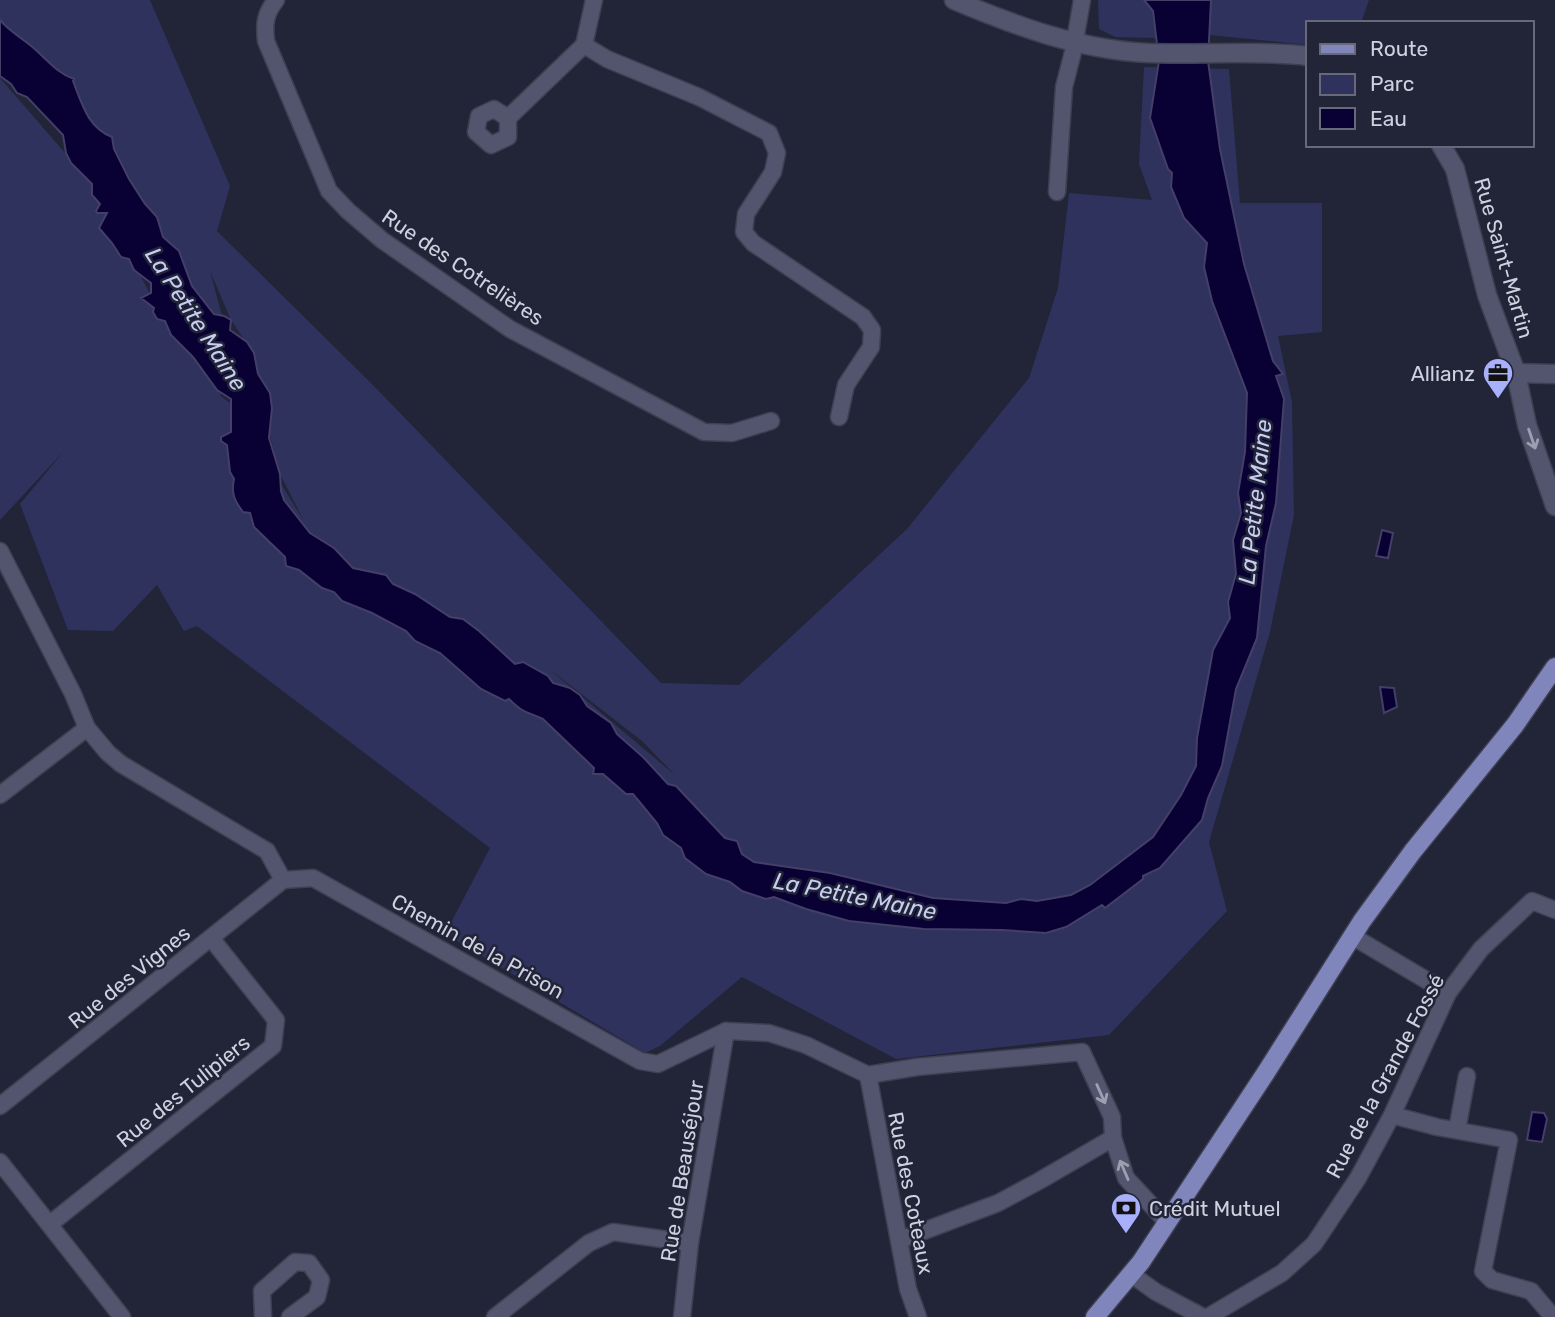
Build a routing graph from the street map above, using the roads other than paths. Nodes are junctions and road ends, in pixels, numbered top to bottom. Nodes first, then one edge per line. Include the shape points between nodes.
1 (275, 0) edge
2 (594, 0) edge
3 (954, 0) edge
4 (1082, 0) edge
5 (1075, 44) junction
6 (584, 45) junction
7 (1306, 56) edge
8 (509, 118) dead end
9 (1442, 147) edge
10 (1057, 192) dead end
11 (1516, 373) junction
12 (1555, 374) edge
13 (839, 417) dead end
14 (771, 421) dead end
15 (1555, 506) edge
16 (0, 551) edge
17 (1555, 667) edge
18 (87, 728) junction
19 (0, 795) edge
20 (283, 880) junction
21 (1555, 910) edge
22 (1352, 936) junction
23 (211, 938) junction
24 (1448, 993) junction
25 (726, 1031) junction
26 (867, 1075) junction
27 (1467, 1076) dead end
28 (0, 1106) edge
29 (1392, 1115) junction
30 (1457, 1130) junction
31 (1112, 1138) junction
32 (0, 1162) edge
33 (1167, 1222) junction
34 (50, 1224) junction
35 (900, 1240) junction
36 (690, 1243) junction
37 (1131, 1274) junction
38 (122, 1317) edge
39 (262, 1317) edge
40 (290, 1317) edge
41 (495, 1317) edge
42 (682, 1317) edge
43 (918, 1317) edge
44 (1095, 1317) edge
45 (1205, 1317) edge
46 (1553, 1317) edge

1 - 14 street, Rue des Cotrelières via 264,24 266,41 329,191 382,240 510,329 704,432 732,433
2 - 6 street
3 - 5 main road
4 - 5 street
5 - 7 main road via 1147,53
5 - 10 street via 1064,87
6 - 8 street
6 - 13 street via 769,134 777,152 774,172 746,214 744,232 753,243 863,317 872,330 871,347 846,384
9 - 11 main road, Rue Saint-Martin via 1455,169 1487,295
11 - 12 main road
11 -> 15 main road, Rue Saint-Martin via 1527,425
16 - 18 street
17 - 22 main road
18 - 19 street
18 - 20 street via 121,764 267,850
20 - 23 street, Rue des Vignes
20 - 25 street, Chemin de la Prison via 313,878 640,1061 658,1063
21 - 24 street, Rue de la Grande Fossé via 1532,901 1481,949
22 - 24 street
22 - 33 main road
23 - 28 street, Rue des Vignes
23 - 34 street, Rue des Tulipiers via 276,1020 272,1046
24 - 29 street, Rue de la Grande Fossé
25 - 26 street, Chemin de la Prison via 769,1033 806,1045
25 - 36 street, Rue de Beauséjour
26 -> 31 street via 1082,1052 1112,1117
26 - 35 street, Rue des Coteaux
27 - 30 street
29 - 30 street
29 - 45 street, Rue de la Grande Fossé via 1358,1178 1314,1244 1282,1273
30 - 46 street via 1509,1140 1483,1271 1492,1280 1531,1291
33 -> 31 street via 1125,1178
31 - 35 street via 998,1203
32 - 34 street
33 - 37 main road
34 - 38 street
35 - 43 street, Rue des Coteaux
36 - 41 street via 613,1232 589,1243
36 - 42 street, Rue de Beauséjour
37 - 44 main road
37 - 45 street
39 - 40 street via 262,1291 295,1262 309,1263 321,1280 317,1297

